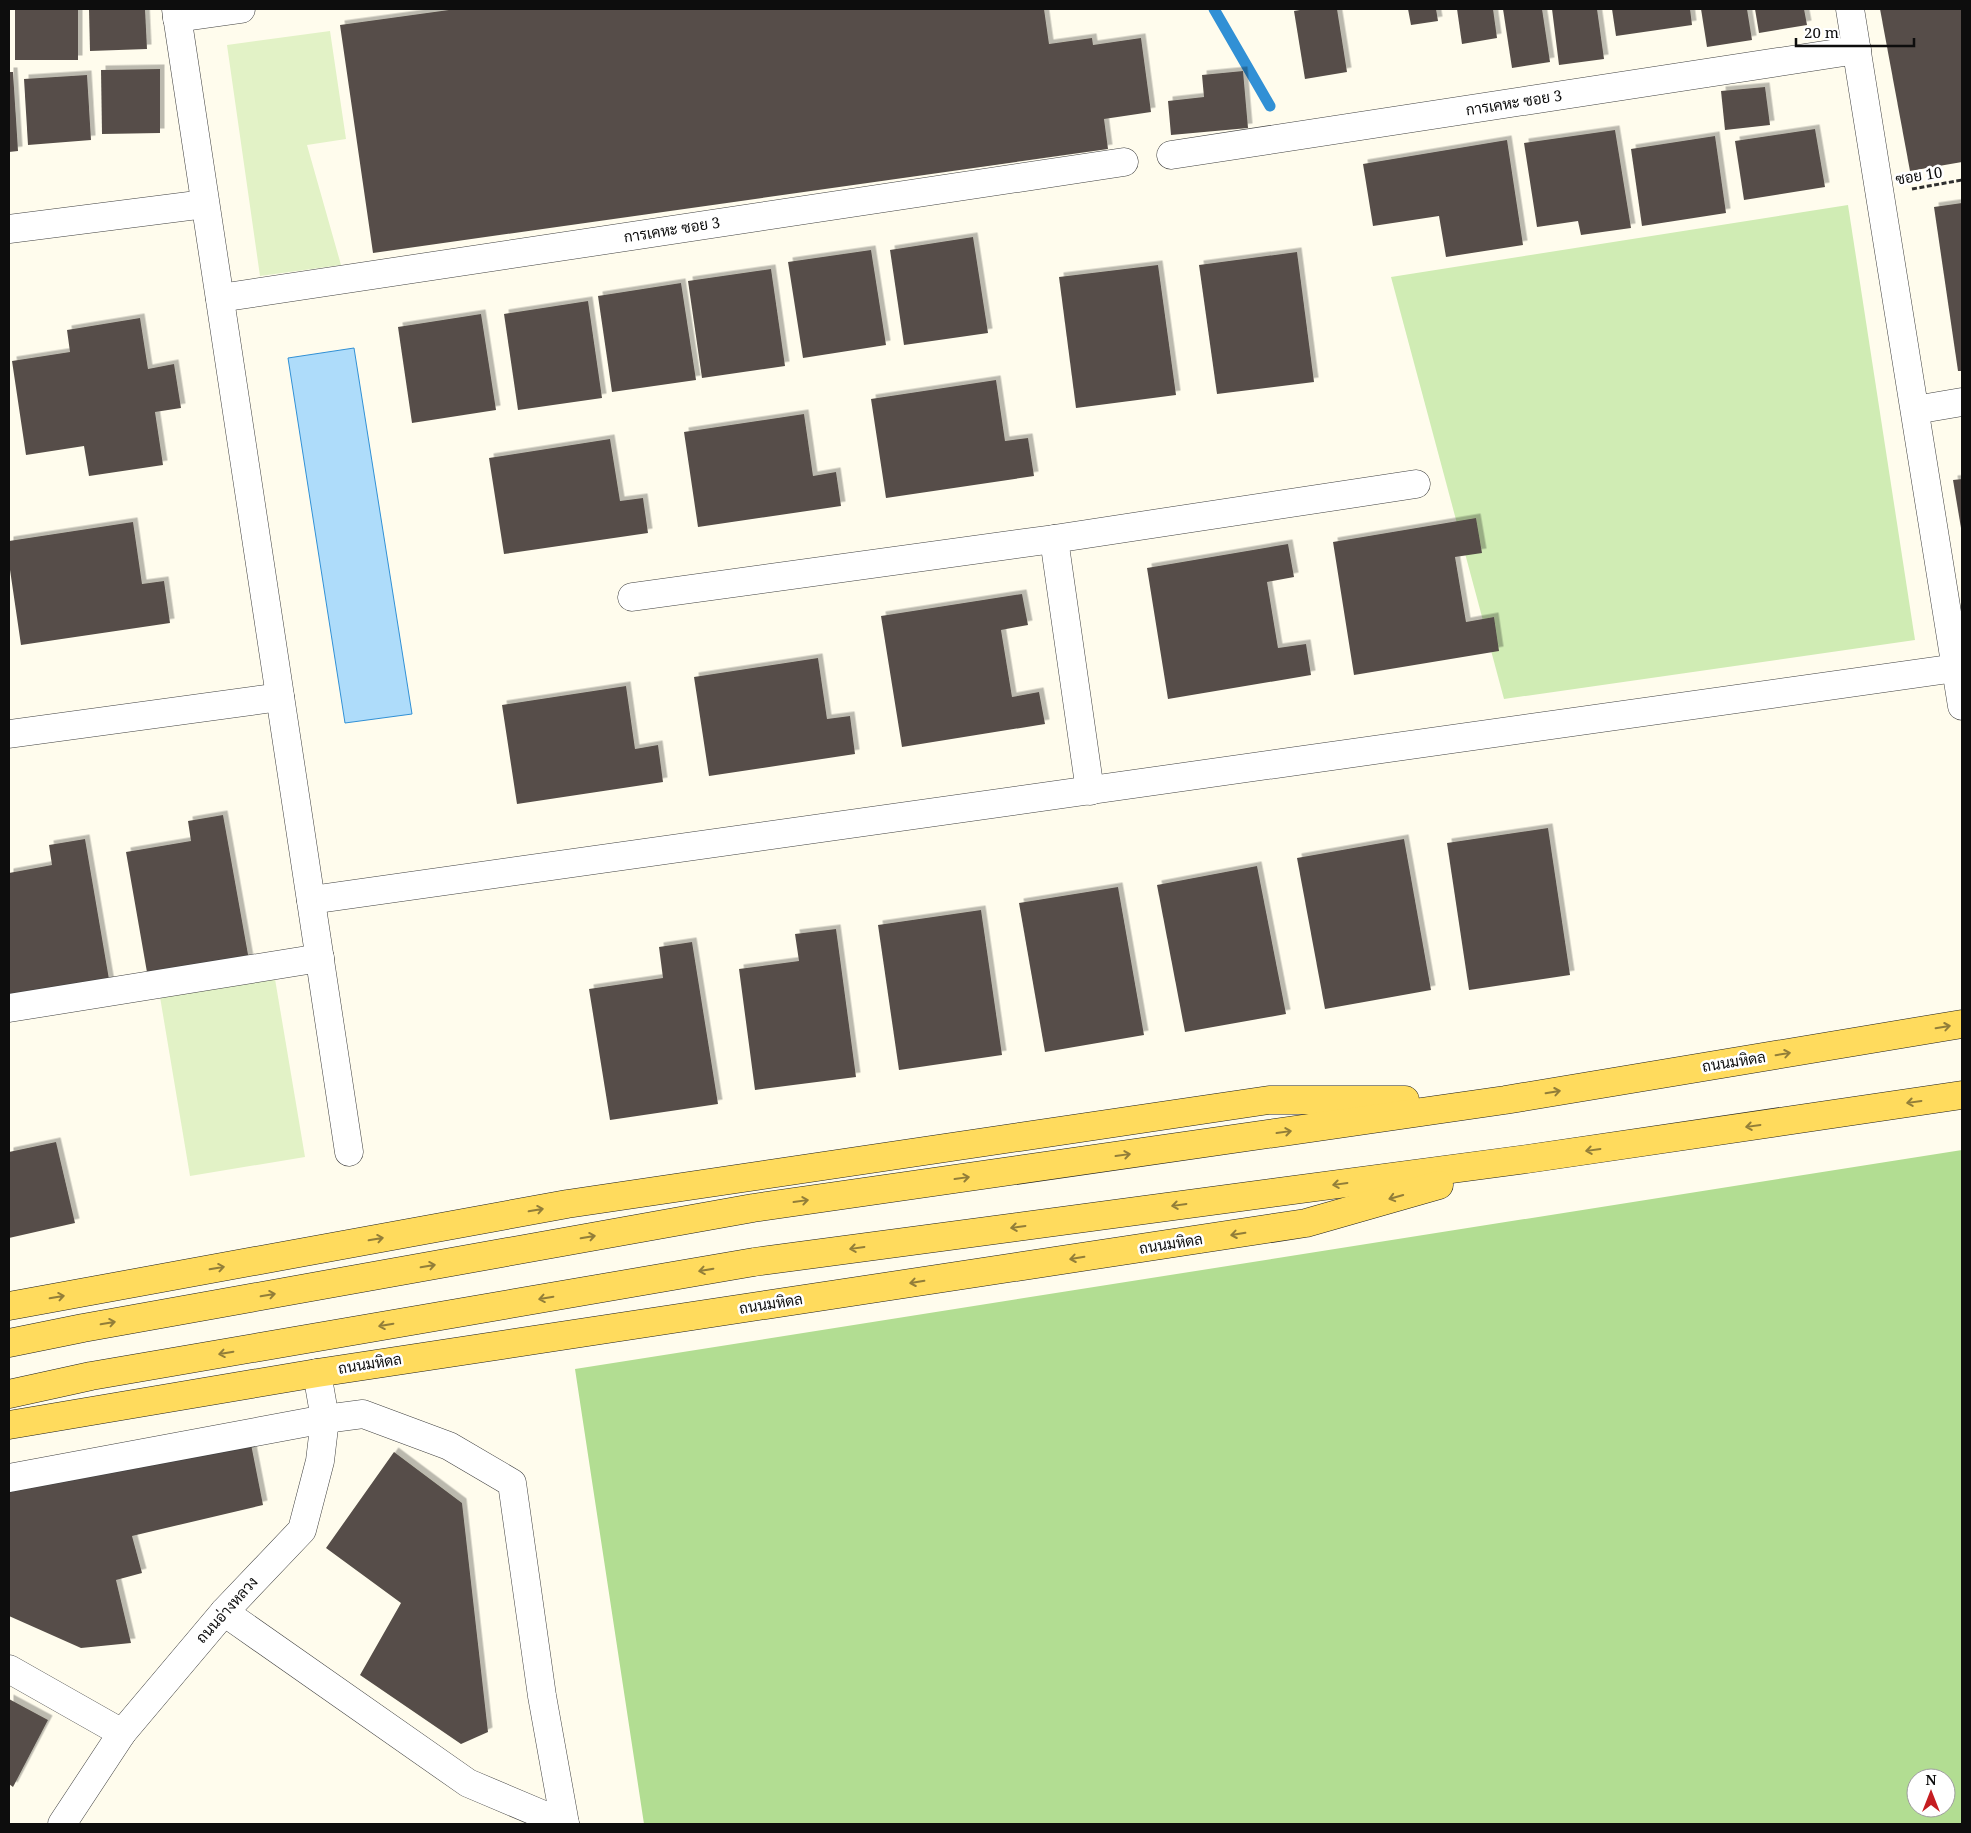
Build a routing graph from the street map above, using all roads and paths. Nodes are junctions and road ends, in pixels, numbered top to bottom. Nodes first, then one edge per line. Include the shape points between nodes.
1 (240, 9) edge
2 (1850, 9) edge
3 (176, 14) edge
4 (1857, 50) junction
5 (1171, 155) dead end
6 (1124, 162) dead end
7 (1962, 180) edge
8 (1879, 194) junction
9 (206, 204) junction
10 (9, 229) edge
11 (220, 298) junction
12 (1962, 402) edge
13 (1915, 410) junction
14 (1416, 484) dead end
15 (1054, 539) junction
16 (632, 597) dead end
17 (1956, 668) junction
18 (280, 697) junction
19 (1962, 706) edge
20 (9, 734) edge
21 (1090, 791) junction
22 (311, 900) junction
23 (320, 958) junction
24 (9, 1008) edge
25 (1962, 1024) edge
26 (1962, 1094) edge
27 (1505, 1100) junction
28 (349, 1152) dead end
29 (1527, 1159) junction
30 (9, 1306) edge
31 (9, 1343) edge
32 (317, 1372) junction
33 (9, 1394) edge
34 (325, 1419) junction
35 (9, 1425) edge
36 (9, 1478) edge
37 (224, 1612) junction
38 (9, 1669) edge
39 (122, 1733) junction
40 (62, 1824) edge
41 (565, 1824) edge

1 - 3 street
2 - 4 street
3 - 9 street
4 - 5 street, การเคหะ ซอย 3
4 - 8 street
6 - 11 street, การเคหะ ซอย 3
7 - 8 path, ซอย 10
8 - 13 street
9 - 10 street
9 - 11 street
11 - 18 street
12 - 13 street
13 - 17 street
14 - 15 street
15 - 16 street
15 - 21 street
17 - 19 street
17 - 21 street
18 - 20 street
18 - 22 street
21 - 22 street
22 - 23 street
23 - 24 street
23 - 28 street
27 -> 25 main road, ถนนมหิดล
26 -> 29 main road, ถนนมหิดล
30 -> 27 main road, ถนนมหิดล via 567,1204 1269,1100
31 -> 27 main road, ถนนมหิดล via 753,1208
29 -> 32 main road, ถนนมหิดล via 1306,1224
29 -> 33 main road, ถนนมหิดล via 754,1262 91,1376
32 - 34 street, ถนนอ่างหลวง
32 - 35 main road, ถนนมหิดล
34 - 36 street
34 - 37 street, ถนนอ่างหลวง via 320,1461 302,1530
34 - 41 street via 364,1414 449,1446 512,1483 542,1696
37 - 39 street, ถนนอ่างหลวง
37 - 41 street via 468,1783
38 - 39 street
39 - 40 street, ถนนอ่างหลวง

